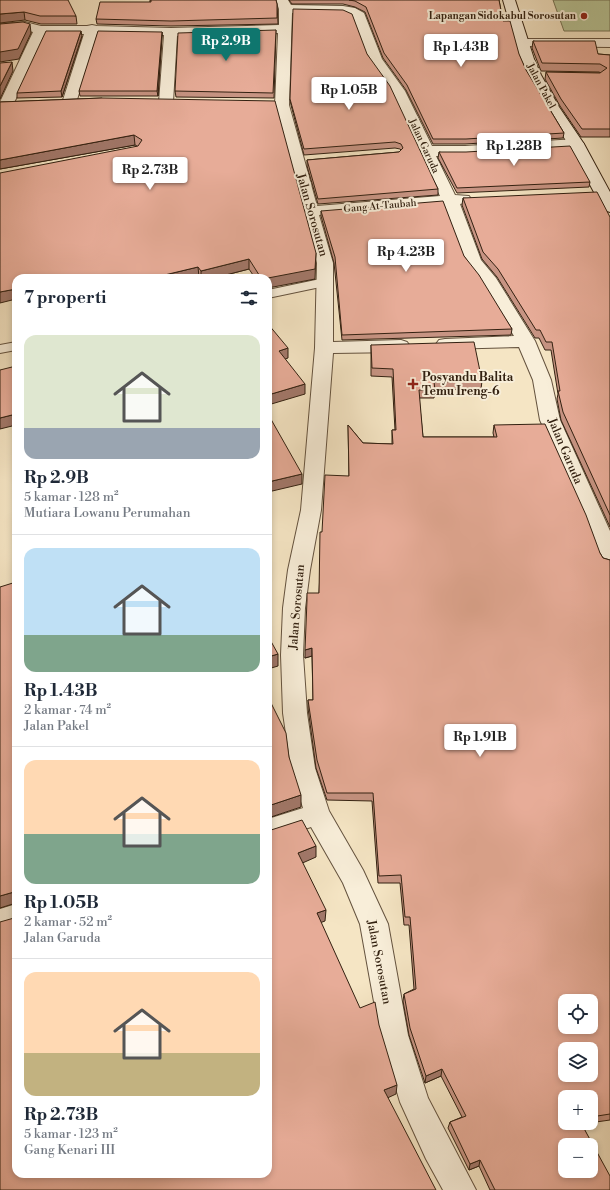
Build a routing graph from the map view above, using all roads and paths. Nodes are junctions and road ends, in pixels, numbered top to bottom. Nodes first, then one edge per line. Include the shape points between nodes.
1 (509, 0) edge
2 (284, 13) edge
3 (0, 28) edge
4 (41, 30) junction
5 (92, 30) junction
6 (171, 32) junction
7 (522, 43) junction
8 (610, 43) edge
9 (84, 102) edge
10 (151, 102) edge
11 (166, 102) junction
12 (181, 102) edge
13 (54, 103) edge
14 (69, 103) junction
15 (9, 105) edge
16 (576, 144) junction
17 (426, 151) junction
18 (606, 193) edge
19 (582, 194) edge
20 (481, 198) edge
21 (450, 200) junction
22 (610, 207) edge
23 (310, 211) junction
24 (325, 282) junction
25 (272, 293) edge
26 (526, 341) junction
27 (12, 347) edge
28 (324, 348) junction
29 (0, 349) edge
30 (610, 560) edge
31 (317, 814) junction
32 (272, 829) edge
33 (12, 917) edge
34 (0, 921) edge
35 (460, 1190) edge

1 - 7 street, Jalan Pakel
2 - 6 street, Jalan Garuda
2 - 17 street, Jalan Garuda via 344,10 359,16 375,59 398,91
2 - 23 street, Jalan Sorosutan via 274,105 304,160
3 - 4 street, Jalan Garuda via 25,26
4 - 5 street, Jalan Garuda
4 - 15 street via 19,64
5 - 6 street, Jalan Garuda
5 - 14 street
6 - 11 street
7 - 8 street
7 - 16 street, Jalan Pakel via 541,75 552,107
9 - 14 street
10 - 11 street
11 - 12 street
13 - 14 street
16 - 17 street
16 - 18 street, Jalan Pakel
17 - 21 street, Jalan Garuda
18 - 19 street
18 - 22 street, Jalan Pakel
20 - 21 street, Gang At-Taubah
21 - 23 street, Gang At-Taubah
21 - 26 street, Jalan Garuda via 473,261 487,278
23 - 24 street, Jalan Sorosutan via 325,263
24 - 25 lane
24 - 28 street, Jalan Sorosutan
26 - 28 street
26 - 30 street, Jalan Garuda via 542,380 550,420 596,522
27 - 29 lane
28 - 31 street, Jalan Sorosutan via 311,510 294,608 292,655 295,713 303,768
31 - 32 street
31 - 35 street, Jalan Sorosutan via 354,878 374,924 394,1035 415,1102
33 - 34 street

